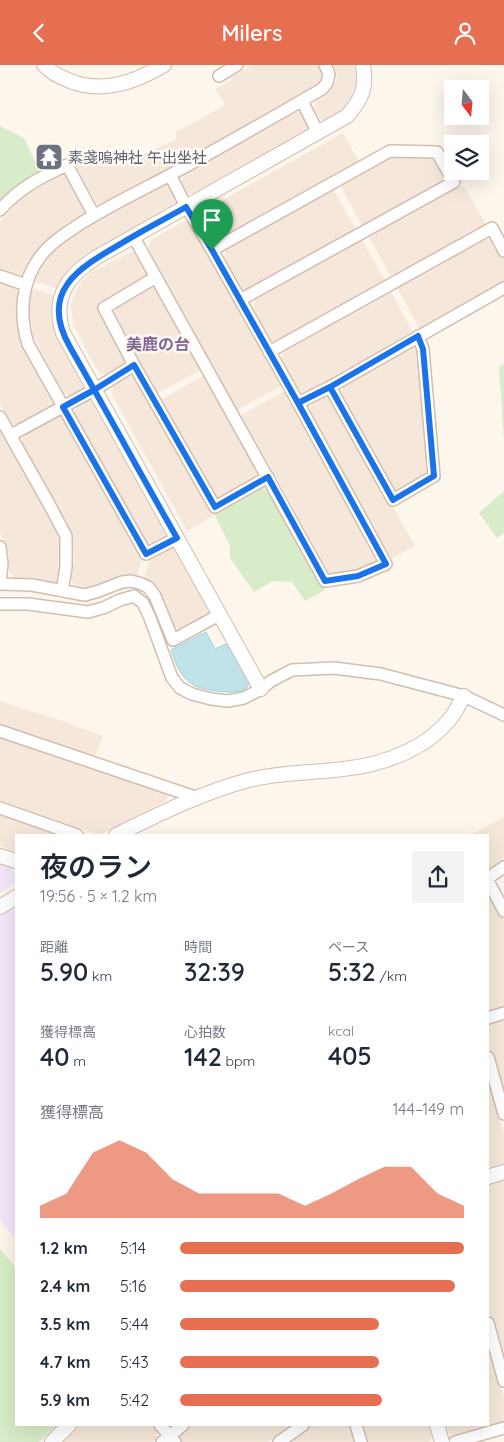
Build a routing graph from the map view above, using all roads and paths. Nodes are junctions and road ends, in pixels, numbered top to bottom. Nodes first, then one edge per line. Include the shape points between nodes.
1 (44, 65) edge
2 (163, 65) edge
3 (237, 65) edge
4 (325, 65) edge
5 (363, 65) edge
6 (219, 76) dead end
7 (302, 101) junction
8 (318, 133) junction
9 (170, 175) junction
10 (186, 207) junction
11 (0, 210) edge
12 (94, 215) junction
13 (133, 236) junction
14 (212, 250) junction
15 (504, 251) edge
16 (0, 276) edge
17 (156, 277) junction
18 (26, 285) junction
19 (504, 288) edge
20 (240, 300) junction
21 (418, 336) junction
22 (269, 352) junction
23 (134, 365) junction
24 (330, 387) junction
25 (94, 390) junction
26 (298, 403) junction
27 (63, 407) junction
28 (0, 417) edge
29 (10, 435) junction
30 (268, 477) junction
31 (177, 538) junction
32 (0, 547) edge
33 (0, 584) edge
34 (62, 591) junction
35 (0, 604) edge
36 (220, 615) junction
37 (261, 689) junction
38 (464, 696) junction
39 (504, 715) edge
40 (0, 731) edge
41 (198, 798) junction
42 (0, 808) edge
43 (74, 834) edge
44 (118, 834) edge
45 (0, 856) edge
46 (15, 861) edge
47 (504, 867) edge
48 (489, 878) edge
49 (489, 881) edge
50 (15, 898) edge
51 (0, 907) edge
52 (504, 911) edge
53 (504, 1013) edge
54 (489, 1018) edge
55 (489, 1061) edge
56 (504, 1114) edge
57 (504, 1173) edge
58 (489, 1177) edge
59 (489, 1327) edge
60 (504, 1381) edge
61 (68, 1426) edge
62 (161, 1426) edge
63 (182, 1426) edge
64 (302, 1426) edge
65 (356, 1426) edge
66 (437, 1426) edge
67 (504, 1428) edge
68 (169, 1440) edge
69 (52, 1442) edge
70 (279, 1442) edge
71 (361, 1442) edge
72 (442, 1442) edge
73 (455, 1442) edge

1 - 2 street via 57,76 78,84 108,87 146,75
3 - 6 street
4 - 7 street via 329,73 327,83
5 - 8 street via 366,80 355,107 339,122
7 - 8 street
7 - 9 street
8 - 10 street
9 - 10 street
9 - 12 street
10 - 13 street
10 - 14 street
11 - 12 street via 23,188 67,165
12 - 18 street via 50,244 32,268
13 - 17 street
13 - 25 street via 84,266 65,286 61,296 59,316 63,333
14 - 20 street
14 - 20 street via 390,151 437,151 454,182
15 - 22 street via 492,228
16 - 18 street
17 - 23 street via 104,308
17 - 30 street
18 - 27 street via 24,331
19 - 21 street
20 - 22 street
21 - 24 street
21 - 24 street via 423,349 434,476 426,481 393,500
22 - 26 street
23 - 25 street
23 - 30 street via 215,507
24 - 26 street
25 - 27 street
25 - 31 street
26 - 30 street via 386,564 358,576 325,581
27 - 29 street
27 - 31 street via 146,554
28 - 29 street
29 - 34 street via 66,535
31 - 36 street
32 - 33 street
33 - 34 street via 32,585
34 - 36 street via 85,595 122,582 139,583 148,587 155,596 173,640
35 - 37 street via 28,604 88,612 134,596 142,603 150,619 172,678 180,689 228,701 244,698
36 - 37 street
37 - 38 street via 292,670 334,668 381,674
38 - 39 street
38 - 41 street via 452,716 435,733 387,761 343,769 279,774 227,786
40 - 41 street
41 - 44 street
42 - 43 street
45 - 46 street
47 - 48 street
49 - 52 street
50 - 51 street
53 - 54 street
55 - 56 street
57 - 58 street
59 - 60 street
61 - 69 street
62 - 68 street
63 - 68 street
64 - 70 street
65 - 71 street
66 - 72 street
67 - 73 street

